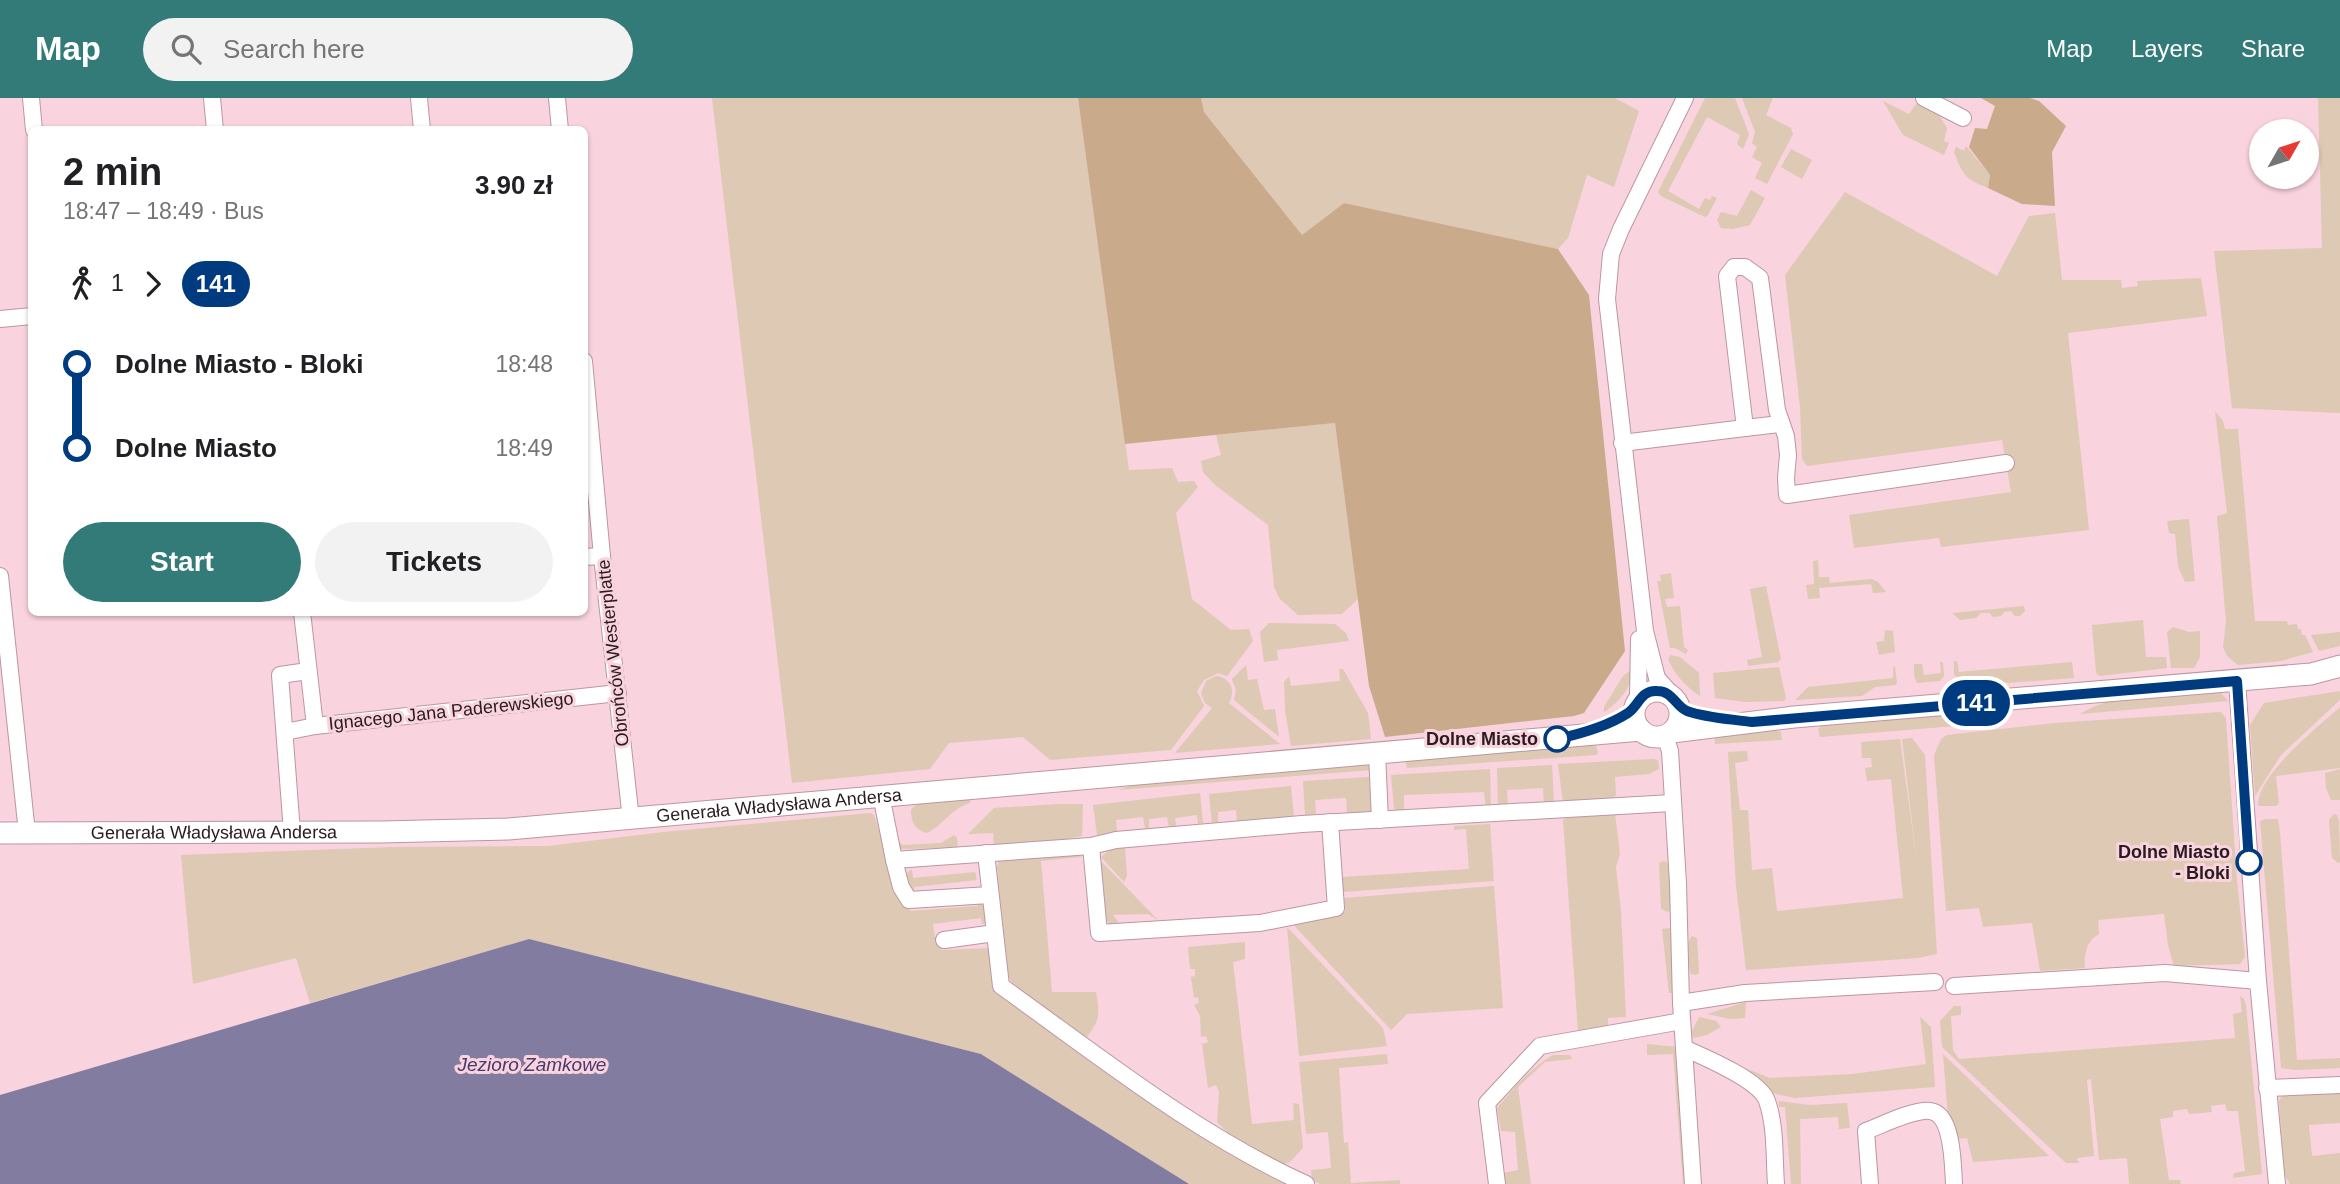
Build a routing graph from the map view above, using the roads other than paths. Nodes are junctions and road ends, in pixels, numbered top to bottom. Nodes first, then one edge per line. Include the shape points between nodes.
1 (31, 98) edge
2 (212, 98) edge
3 (419, 98) edge
4 (557, 98) edge
5 (1685, 98) edge
6 (1924, 98) edge
7 (1963, 118) dead end
8 (34, 126) edge
9 (215, 126) edge
10 (422, 126) edge
11 (560, 126) edge
12 (28, 316) edge
13 (0, 319) edge
14 (588, 422) edge
15 (1780, 424) junction
16 (1745, 428) junction
17 (1622, 443) junction
18 (2007, 463) dead end
19 (603, 556) junction
20 (588, 558) edge
21 (0, 576) edge
22 (1639, 595) junction
23 (302, 616) edge
24 (2340, 666) edge
25 (308, 671) junction
26 (2237, 681) junction
27 (618, 693) junction
28 (1676, 701) junction
29 (1636, 704) junction
30 (1752, 722) junction
31 (315, 726) junction
32 (1641, 730) junction
33 (285, 732) junction
34 (1669, 734) junction
35 (1557, 739) junction
36 (1377, 753) junction
37 (881, 795) junction
38 (1672, 803) junction
39 (631, 820) junction
40 (1380, 820) junction
41 (1330, 822) junction
42 (27, 832) junction
43 (292, 832) junction
44 (0, 833) edge
45 (1091, 846) junction
46 (986, 853) junction
47 (894, 860) junction
48 (990, 895) junction
49 (995, 933) junction
50 (944, 940) dead end
51 (2258, 981) junction
52 (1935, 982) dead end
53 (1954, 986) dead end
54 (1681, 1003) junction
55 (1682, 1021) junction
56 (1684, 1048) junction
57 (2340, 1085) edge
58 (2267, 1088) junction
59 (1306, 1184) edge
60 (1497, 1184) edge
61 (1693, 1184) edge
62 (1776, 1184) edge
63 (1870, 1184) edge
64 (1954, 1184) edge
65 (2278, 1184) edge

1 - 8 street
2 - 9 street
3 - 10 street
4 - 11 street
5 - 17 street via 1611,254 1607,299
6 - 7 street
12 - 13 street
14 - 19 street, Obrońców Westerplatte
15 - 16 street
15 - 16 street via 1760,278 1745,267 1734,267 1727,276
15 - 18 street via 1788,455 1787,495
16 - 17 street
17 - 22 street
19 - 20 street
19 - 27 street, Obrońców Westerplatte
21 - 42 street
22 - 28 street via 1653,668
22 - 29 street
23 - 25 street
24 - 26 main road via 2311,674
25 - 31 street
25 - 33 street via 280,675
26 - 30 main road
26 - 51 street
27 - 31 street, Ignacego Jana Paderewskiego
27 - 39 street, Obrońców Westerplatte
28 - 29 main road via 1666,692 1653,691
28 - 30 main road via 1693,713
28 - 34 main road via 1680,718
29 - 32 main road via 1635,722
29 - 35 main road, Generała Władysława Andersa via 1605,724
30 - 34 main road
31 - 33 street, Ignacego Jana Paderewskiego
32 - 34 main road via 1650,736
32 - 35 main road, Generała Władysława Andersa
33 - 43 street
34 - 38 street
35 - 36 main road, Generała Władysława Andersa
36 - 37 main road, Generała Władysława Andersa
36 - 40 street
37 - 39 main road, Generała Władysława Andersa
37 - 47 street
38 - 40 street
38 - 54 street
39 - 43 main road, Generała Władysława Andersa via 444,831
40 - 41 street
41 - 45 street
41 - 45 street via 1336,908 1260,923 1099,933
42 - 43 main road, Generała Władysława Andersa
42 - 44 main road, Generała Władysława Andersa
45 - 46 street
46 - 47 street
46 - 48 street
47 - 48 street via 909,900
48 - 49 street
49 - 50 street
49 - 59 street via 1001,986 1197,1125
51 - 53 street via 2165,973
51 - 58 street
52 - 54 street via 1745,993
54 - 55 street
55 - 56 street
55 - 60 street via 1540,1046 1487,1103
56 - 61 street
56 - 62 street via 1742,1077 1766,1098
57 - 58 street
58 - 65 street
63 - 64 street via 1866,1131 1932,1111 1941,1116 1949,1135

